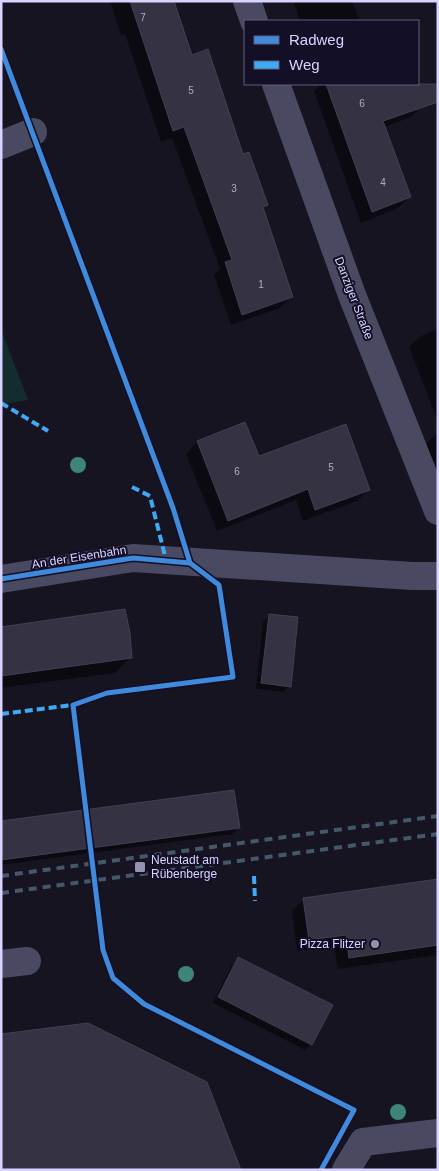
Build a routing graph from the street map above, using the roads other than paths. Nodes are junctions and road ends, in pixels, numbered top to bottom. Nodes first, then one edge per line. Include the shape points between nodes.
1 (247, 1) edge
2 (254, 20) edge
3 (276, 85) edge
4 (33, 132) dead end
5 (1, 145) edge
6 (438, 511) edge
7 (438, 576) edge
8 (1, 579) edge
9 (438, 1134) edge
10 (346, 1170) edge

1 - 2 street
3 - 6 street, Danziger Straße via 352,295
4 - 5 street
7 - 8 street, An der Eisenbahn via 133,558
9 - 10 street via 363,1142

